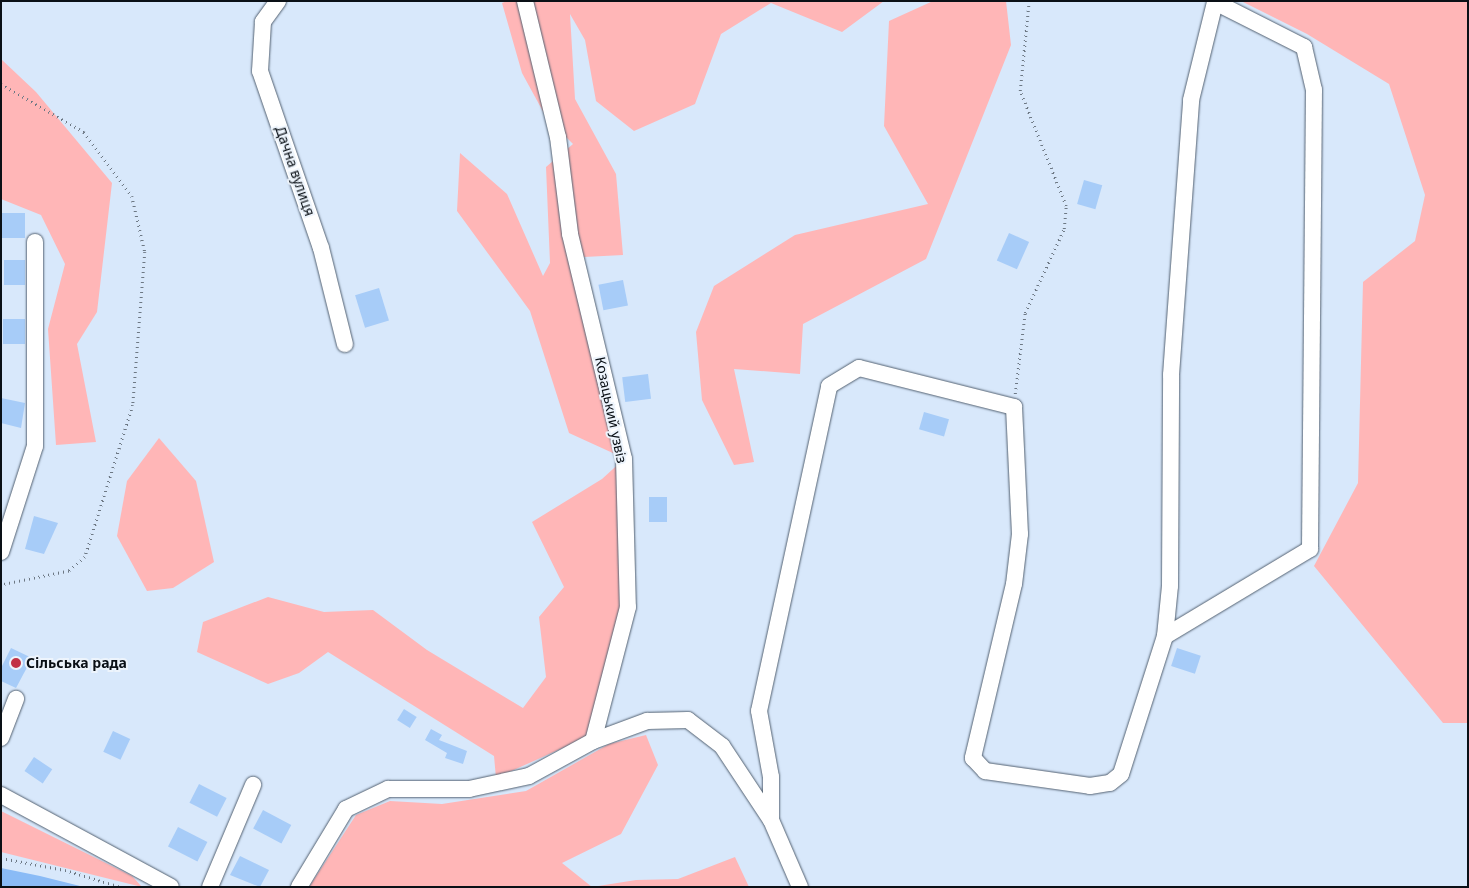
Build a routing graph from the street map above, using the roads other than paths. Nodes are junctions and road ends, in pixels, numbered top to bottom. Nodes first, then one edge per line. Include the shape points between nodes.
1 (278, 1) edge
2 (525, 1) edge
3 (35, 242) dead end
4 (345, 344) dead end
5 (1, 552) edge
6 (1165, 636) junction
7 (16, 699) dead end
8 (1, 738) edge
9 (593, 741) junction
10 (254, 785) dead end
11 (1, 795) edge
12 (770, 820) junction
13 (166, 886) edge
14 (210, 887) edge
15 (300, 887) edge
16 (800, 887) edge

1 - 4 street, Дачна вулиця via 263,22 260,72 321,248
2 - 9 street, Козацький узвіз via 558,137 570,234 624,460 628,607
3 - 5 street via 35,446
6 - 6 street via 1170,586 1171,375 1191,100 1215,2 1304,47 1314,90 1310,548
6 - 12 street via 1121,774 1110,783 1090,786 985,771 973,758 1014,584 1020,534 1014,407 859,368 829,386 759,711 771,777
7 - 8 street
9 - 12 street via 648,721 688,720 722,746
9 - 15 street via 529,776 469,789 388,789 346,809
10 - 14 street
11 - 13 street
12 - 16 street

